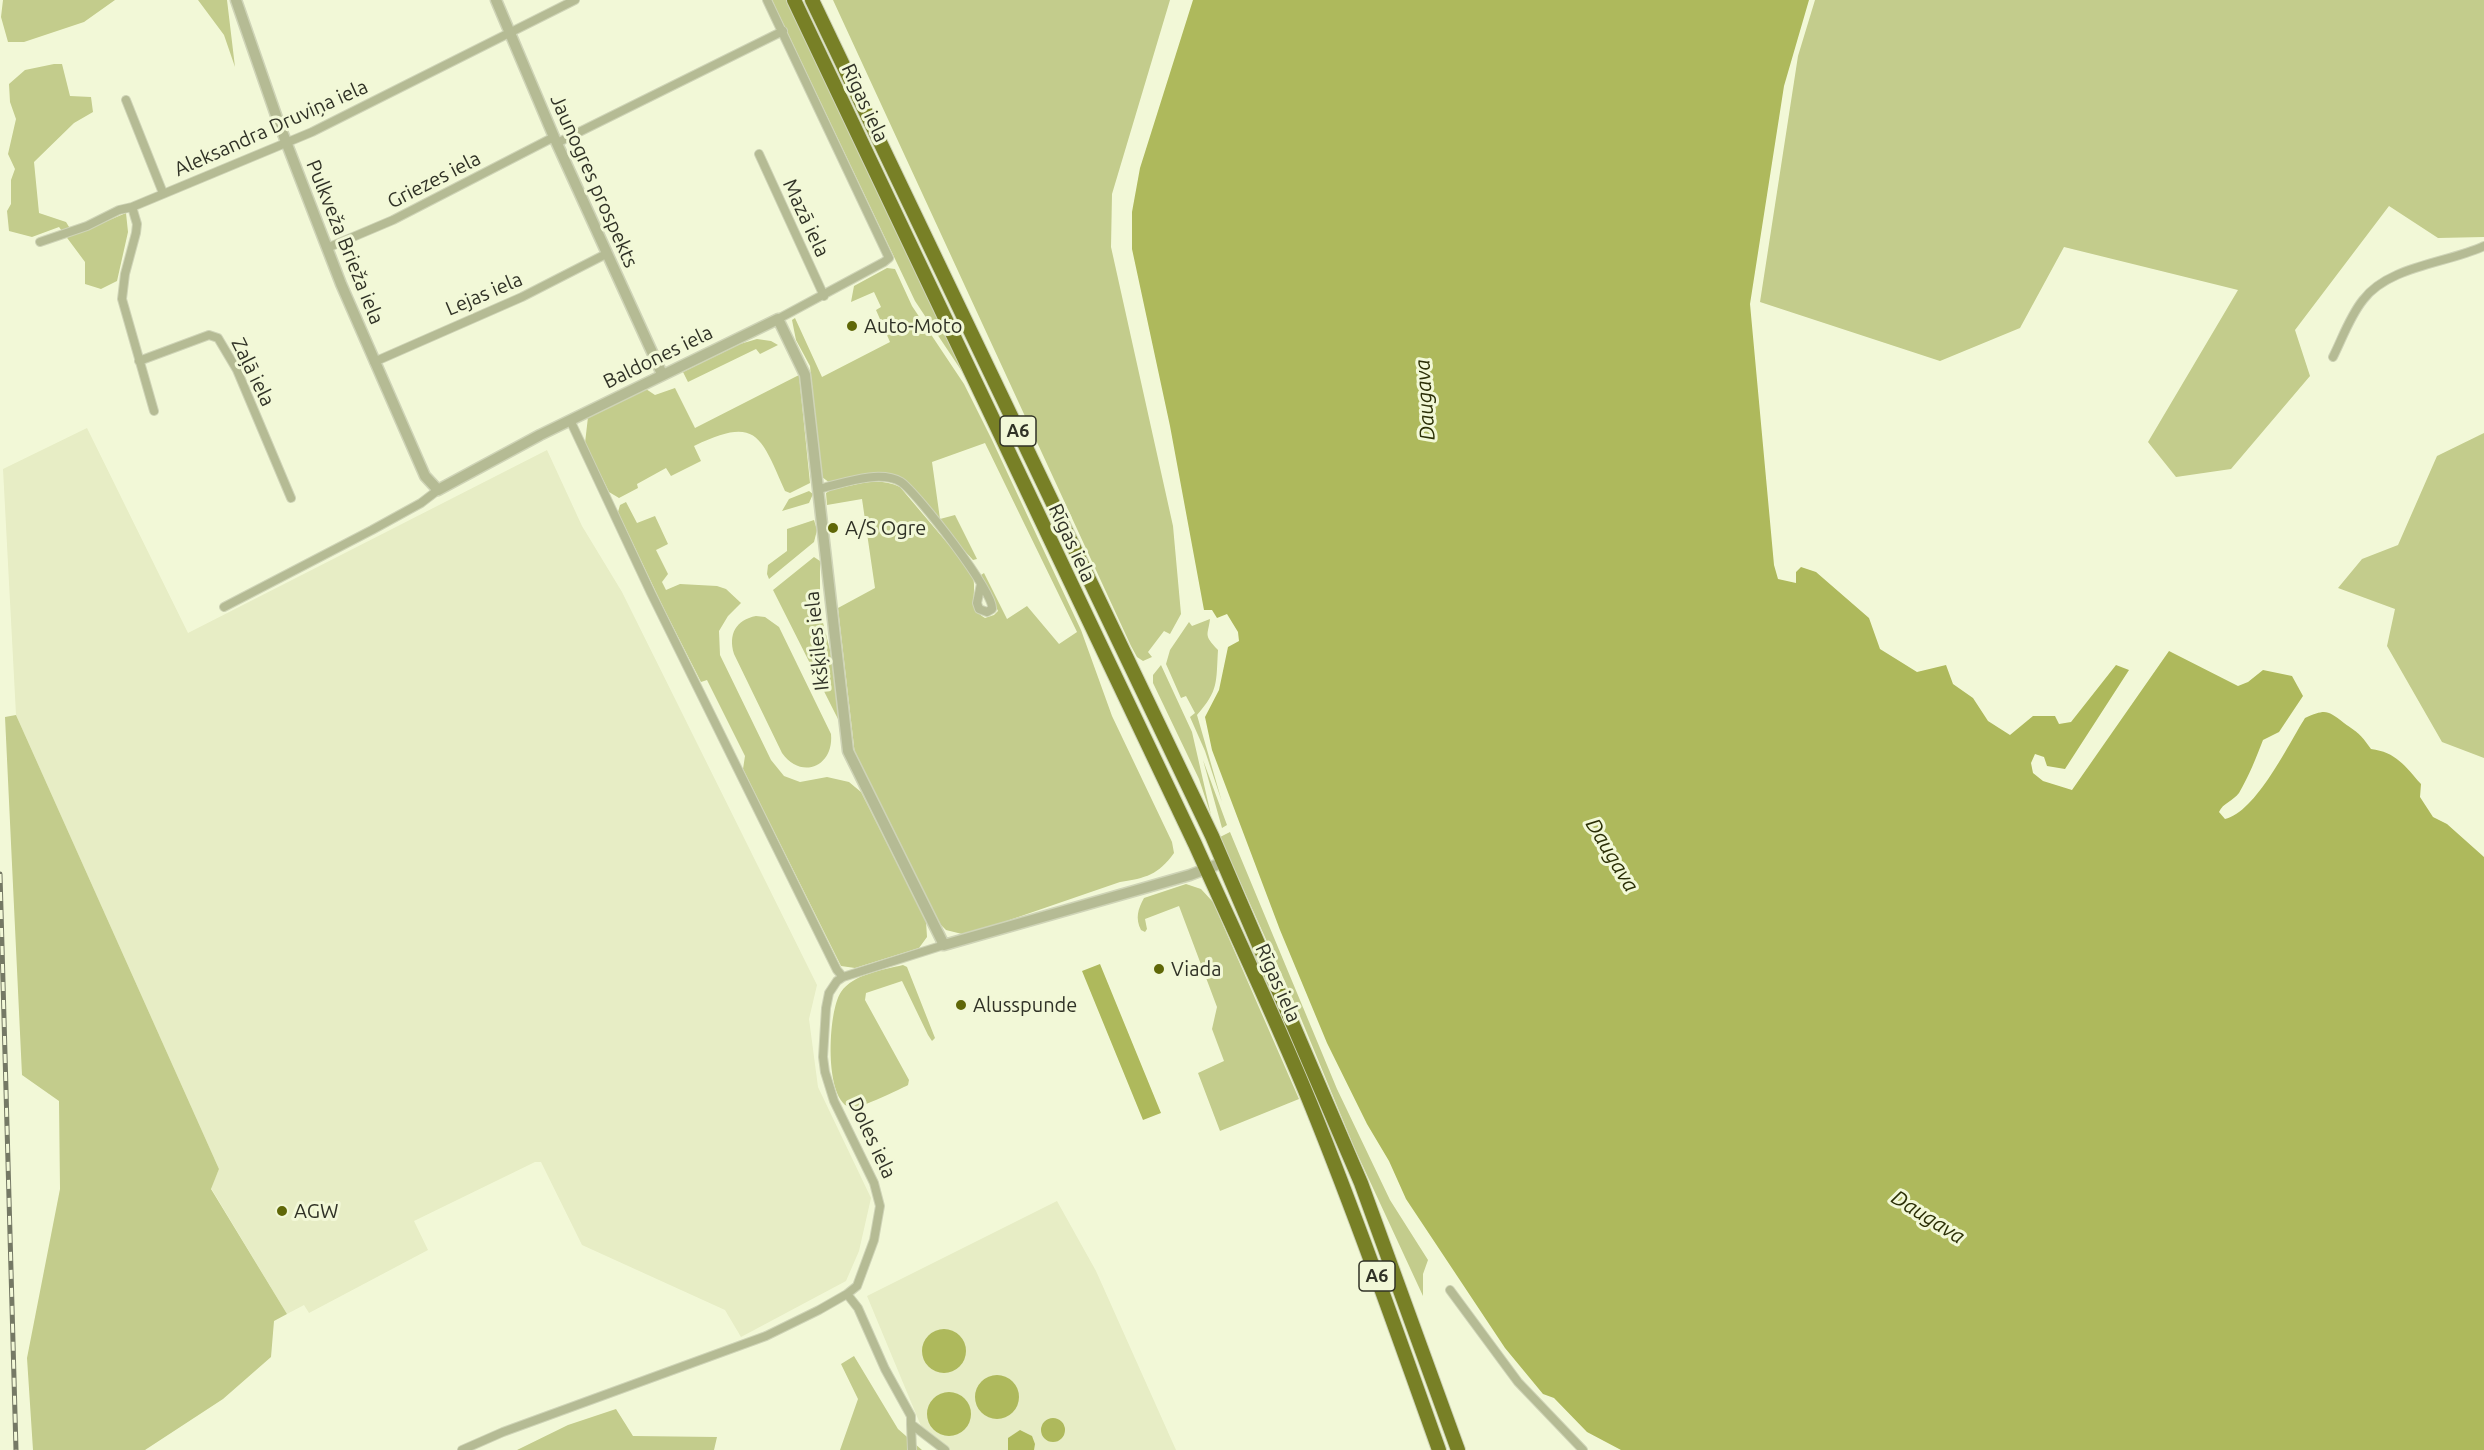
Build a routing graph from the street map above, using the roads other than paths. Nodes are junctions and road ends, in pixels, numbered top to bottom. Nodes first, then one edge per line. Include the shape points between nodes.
1 (236, 0) edge
2 (496, 0) edge
3 (575, 0) edge
4 (767, 0) edge
5 (794, 0) edge
6 (812, 0) edge
7 (509, 32) junction
8 (783, 32) junction
9 (126, 100) dead end
10 (556, 140) junction
11 (287, 143) junction
12 (759, 154) dead end
13 (163, 194) junction
14 (132, 207) junction
15 (40, 242) dead end
16 (2484, 246) edge
17 (327, 248) junction
18 (606, 254) junction
19 (824, 296) junction
20 (778, 319) junction
21 (2333, 357) dead end
22 (139, 361) junction
23 (375, 362) junction
24 (662, 374) junction
25 (154, 411) dead end
26 (570, 420) junction
27 (818, 489) junction
28 (438, 490) junction
29 (291, 498) dead end
30 (981, 584) dead end
31 (224, 607) dead end
32 (1224, 862) junction
33 (1206, 869) junction
34 (944, 945) junction
35 (843, 977) junction
36 (1450, 1290) dead end
37 (847, 1294) junction
38 (911, 1424) junction
39 (462, 1450) edge
40 (912, 1450) edge
41 (945, 1450) edge
42 (1439, 1450) edge
43 (1458, 1450) edge
44 (1583, 1450) edge

1 - 11 street, Pulkveža Brieža iela
2 - 7 street, Jaunogres prospekts
3 - 7 street, Aleksandra Druviņa iela
4 - 8 street
5 - 33 highway, Rīgas iela / A6
6 - 32 highway, Rīgas iela / A6
7 - 10 street, Jaunogres prospekts
7 - 11 street, Aleksandra Druviņa iela
8 - 10 street, Griezes iela
8 - 19 street, Baldones iela via 889,258
9 - 13 street
10 - 17 street, Griezes iela
10 - 18 street, Jaunogres prospekts
11 - 13 street, Aleksandra Druviņa iela
11 - 17 street, Pulkveža Brieža iela
12 - 19 street, Mazā iela
13 - 14 street, Aleksandra Druviņa iela
14 - 15 street, Aleksandra Druviņa iela
14 - 22 street via 137,224 122,299
16 - 21 street via 2469,254 2413,268 2383,283 2363,298
17 - 23 street, Pulkveža Brieža iela
18 - 23 street, Lejas iela via 522,297
18 - 24 street, Jaunogres prospekts
19 - 20 street, Baldones iela
20 - 24 street, Baldones iela
20 - 27 street, Ikšķiles iela via 805,375
22 - 25 street
22 - 29 street, Zaļā iela via 209,335 218,338 237,370
23 - 28 street, Pulkveža Brieža iela via 425,476
24 - 26 street, Baldones iela
26 - 28 street, Baldones iela
26 - 35 street via 651,593
27 - 30 street via 875,478 900,482 962,554
27 - 34 street, Ikšķiles iela via 848,751
28 - 31 street, Baldones iela via 421,503
32 - 33 street
32 - 43 highway, Rīgas iela / A6 via 1327,1100
33 - 34 street
33 - 42 highway, Rīgas iela / A6 via 1310,1104
34 - 35 street
35 - 37 street, Doles iela via 829,993 826,1008 825,1072 834,1101 874,1183 880,1206 874,1240 857,1286
36 - 44 street via 1518,1382
37 - 38 street via 858,1308 911,1416
37 - 39 street, Doles iela via 756,1340
38 - 40 street
38 - 41 street

